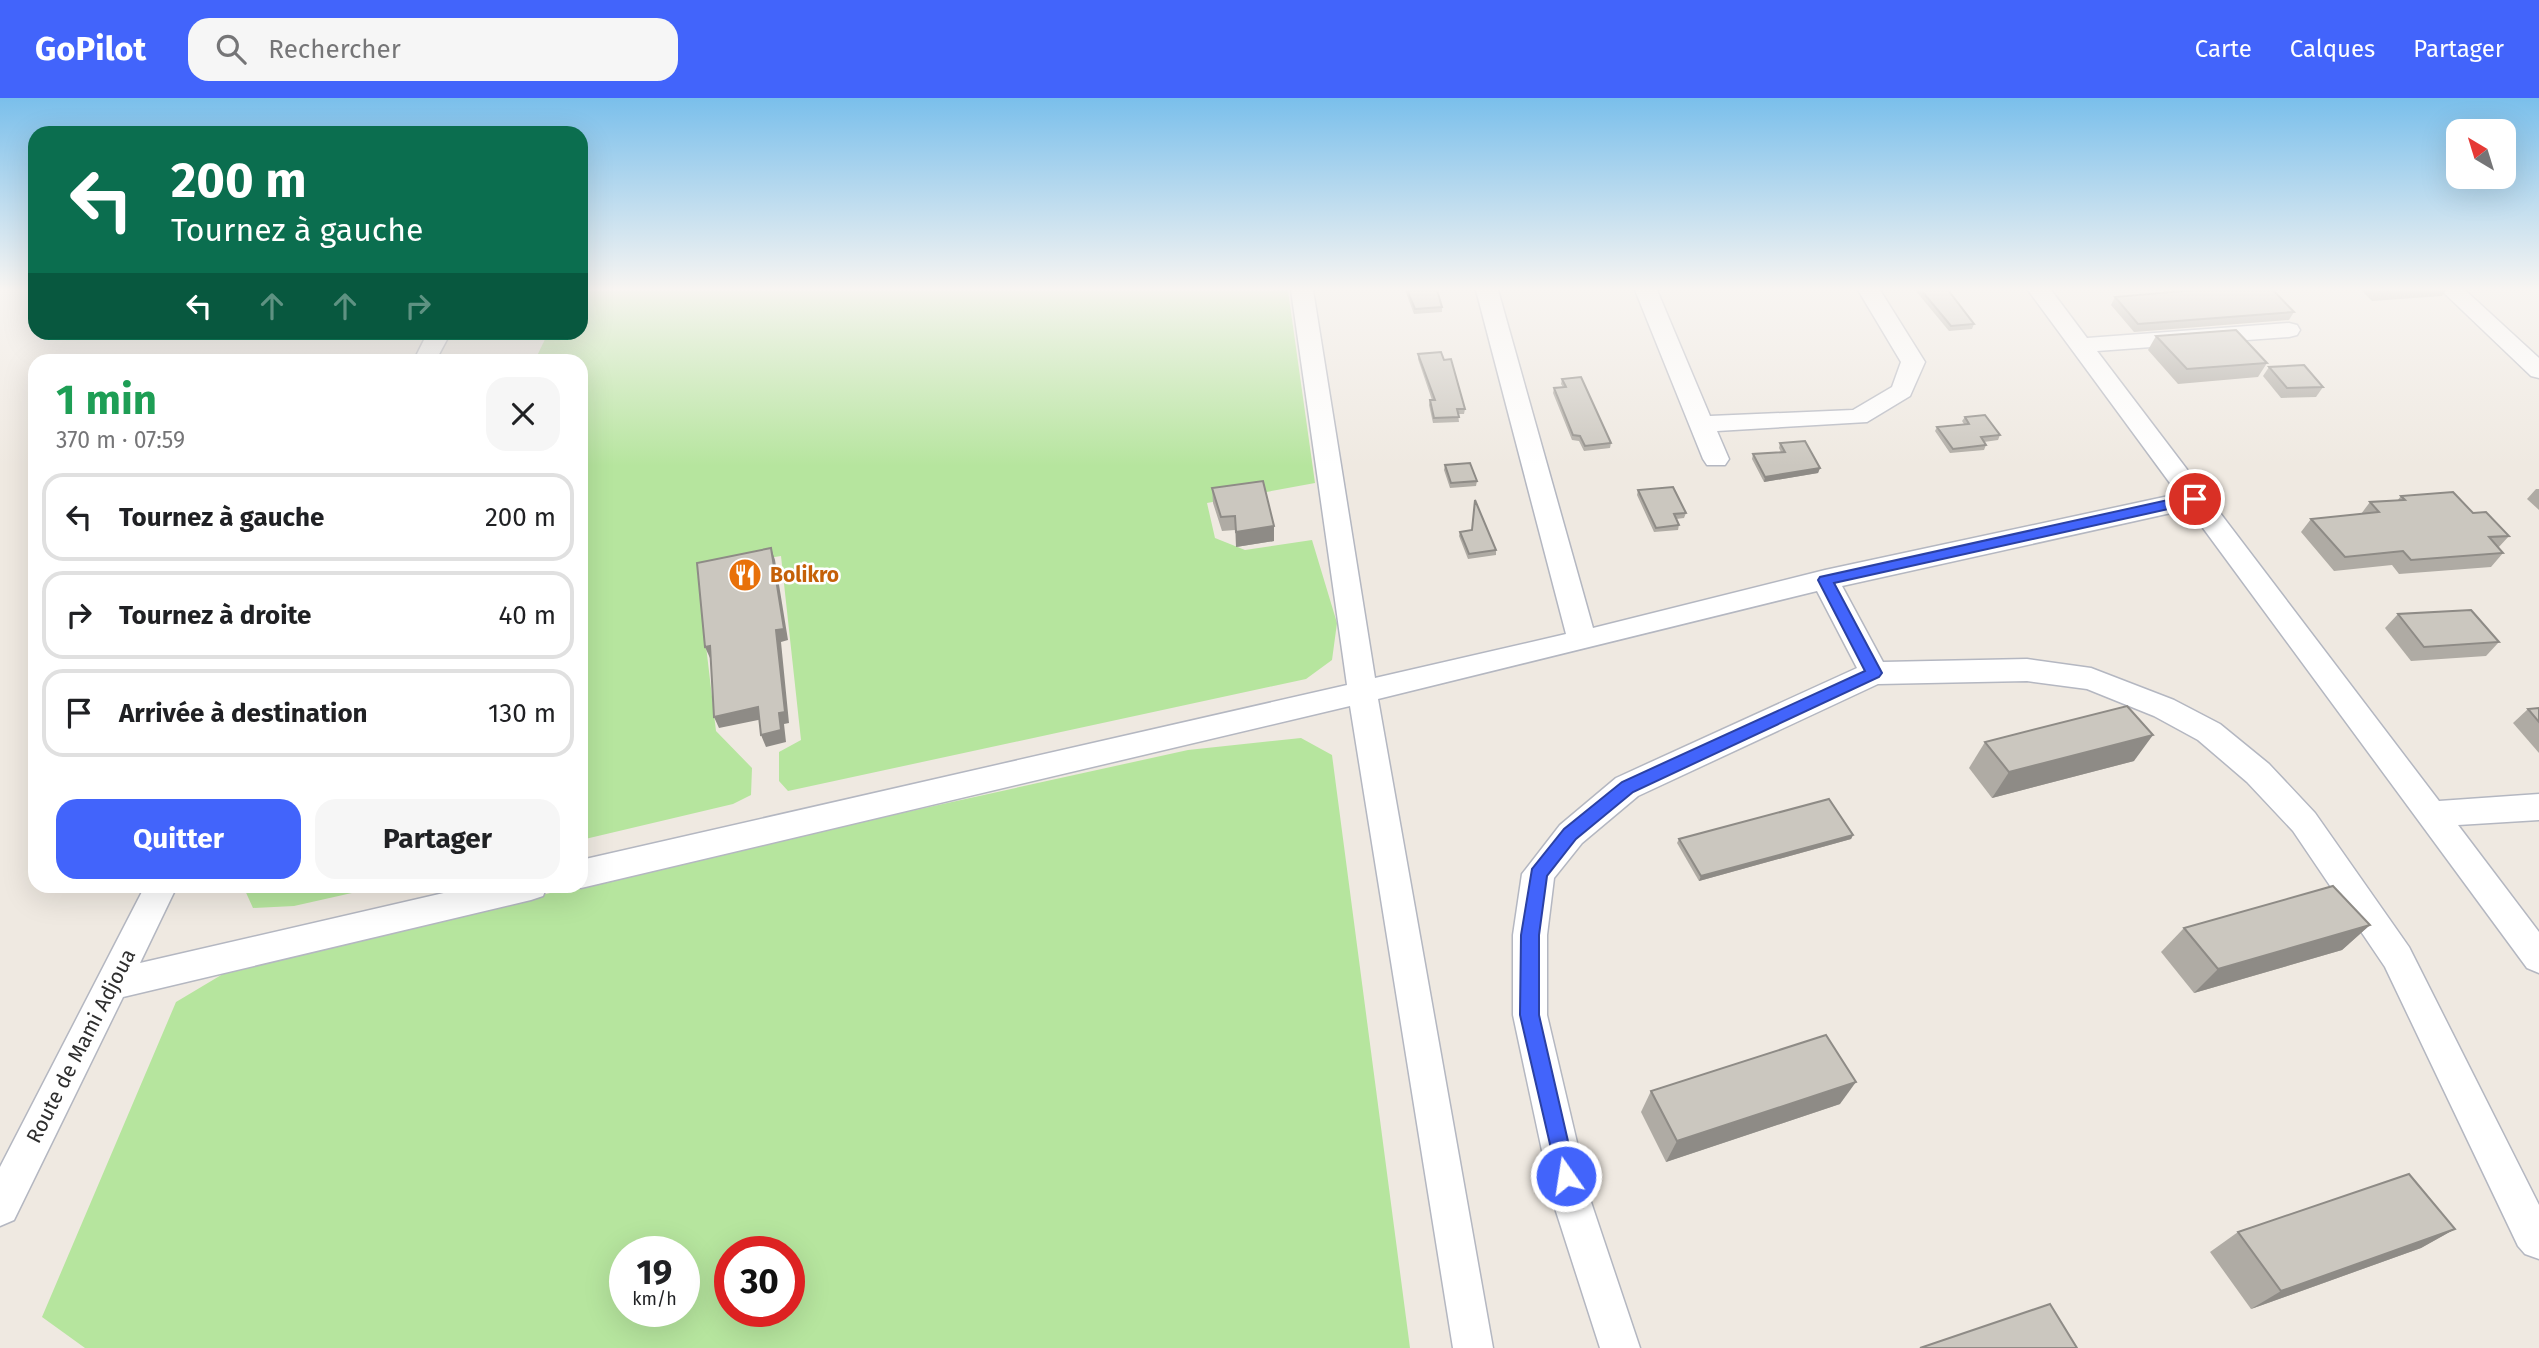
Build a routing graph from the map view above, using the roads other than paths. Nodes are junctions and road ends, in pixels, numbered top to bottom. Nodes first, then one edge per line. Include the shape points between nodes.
1 (1311, 348) edge
2 (1503, 348) edge
3 (1670, 348) edge
4 (1905, 348) edge
5 (2082, 348) edge
6 (2515, 348) edge
7 (2539, 371) edge
8 (1700, 424) junction
9 (1716, 459) dead end
10 (2195, 499) junction
11 (1825, 580) junction
12 (1582, 641) junction
13 (1874, 673) junction
14 (1362, 691) junction
15 (2539, 807) edge
16 (2431, 814) junction
17 (588, 872) edge
18 (158, 893) edge
19 (501, 893) edge
20 (2539, 958) edge
21 (113, 984) junction
22 (0, 1207) edge
23 (2539, 1240) edge
24 (1473, 1348) edge
25 (1620, 1348) edge

1 - 14 street
2 - 12 street
3 - 8 street
4 - 8 street via 1913,362 1902,391 1858,417
5 - 10 street
6 - 7 street
8 - 9 street
10 - 11 street
10 - 16 street
11 - 12 street
11 - 13 street
12 - 14 street
13 - 23 street via 2014,669 2091,679 2209,732 2258,773 2304,822 2397,957
13 - 25 street via 1628,787 1570,834 1538,874 1530,935 1530,1015 1572,1202
14 - 17 street
14 - 24 street
15 - 16 street
16 - 20 street
18 - 21 street, Route de Mami Adjoua
19 - 21 street
21 - 22 street, Route de Mami Adjoua

